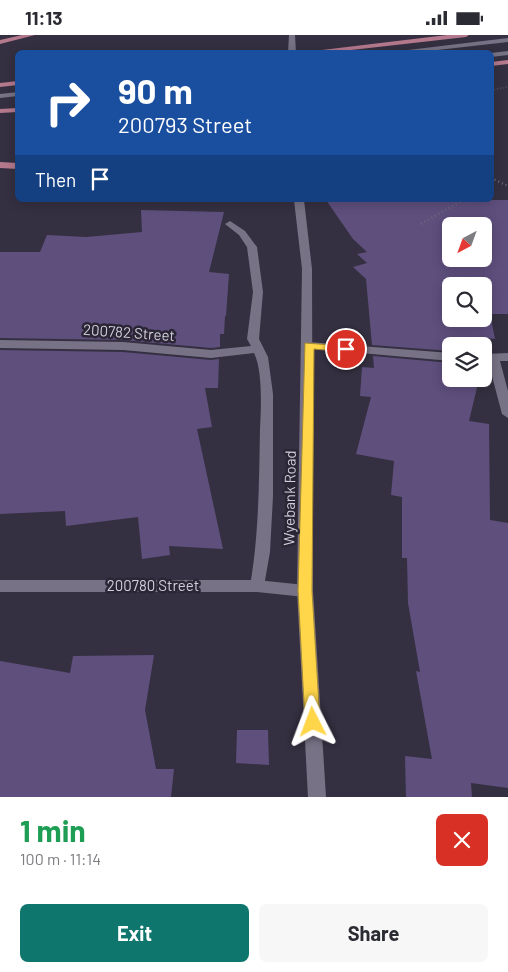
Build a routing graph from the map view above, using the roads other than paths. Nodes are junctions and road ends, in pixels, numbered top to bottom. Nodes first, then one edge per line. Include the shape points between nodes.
1 (32, 35) edge
2 (292, 35) edge
3 (466, 35) edge
4 (508, 40) edge
5 (0, 42) edge
6 (292, 50) edge
7 (328, 50) edge
8 (414, 50) edge
9 (508, 53) edge
10 (494, 55) edge
11 (508, 62) edge
12 (494, 64) edge
13 (15, 83) edge
14 (0, 85) edge
15 (15, 94) edge
16 (0, 97) edge
17 (15, 99) edge
18 (0, 101) edge
19 (15, 110) edge
20 (0, 111) edge
21 (0, 165) edge
22 (15, 166) edge
23 (299, 202) edge
24 (230, 224) dead end
25 (0, 344) edge
26 (308, 346) junction
27 (256, 349) junction
28 (442, 357) edge
29 (508, 357) edge
30 (492, 358) edge
31 (492, 369) edge
32 (508, 414) edge
33 (0, 586) edge
34 (258, 586) junction
35 (305, 591) junction
36 (317, 797) edge

1 - 5 main road
2 - 6 street
3 - 7 main road
4 - 8 street
9 - 10 street
11 - 12 main road
13 - 14 main road
15 - 16 street
17 - 18 street
19 - 20 main road
21 - 22 main road
23 - 26 street, Wyebank Road via 307,269
24 - 27 street via 252,247 258,292 253,339
25 - 27 street, 200782 Street via 123,346 211,354
26 - 28 street
26 - 35 street, Wyebank Road
27 - 34 street via 262,357 267,394 266,496
29 - 30 street
31 - 32 street
33 - 34 street, 200780 Street
34 - 35 street, 200780 Street
35 - 36 street, Wyebank Road

